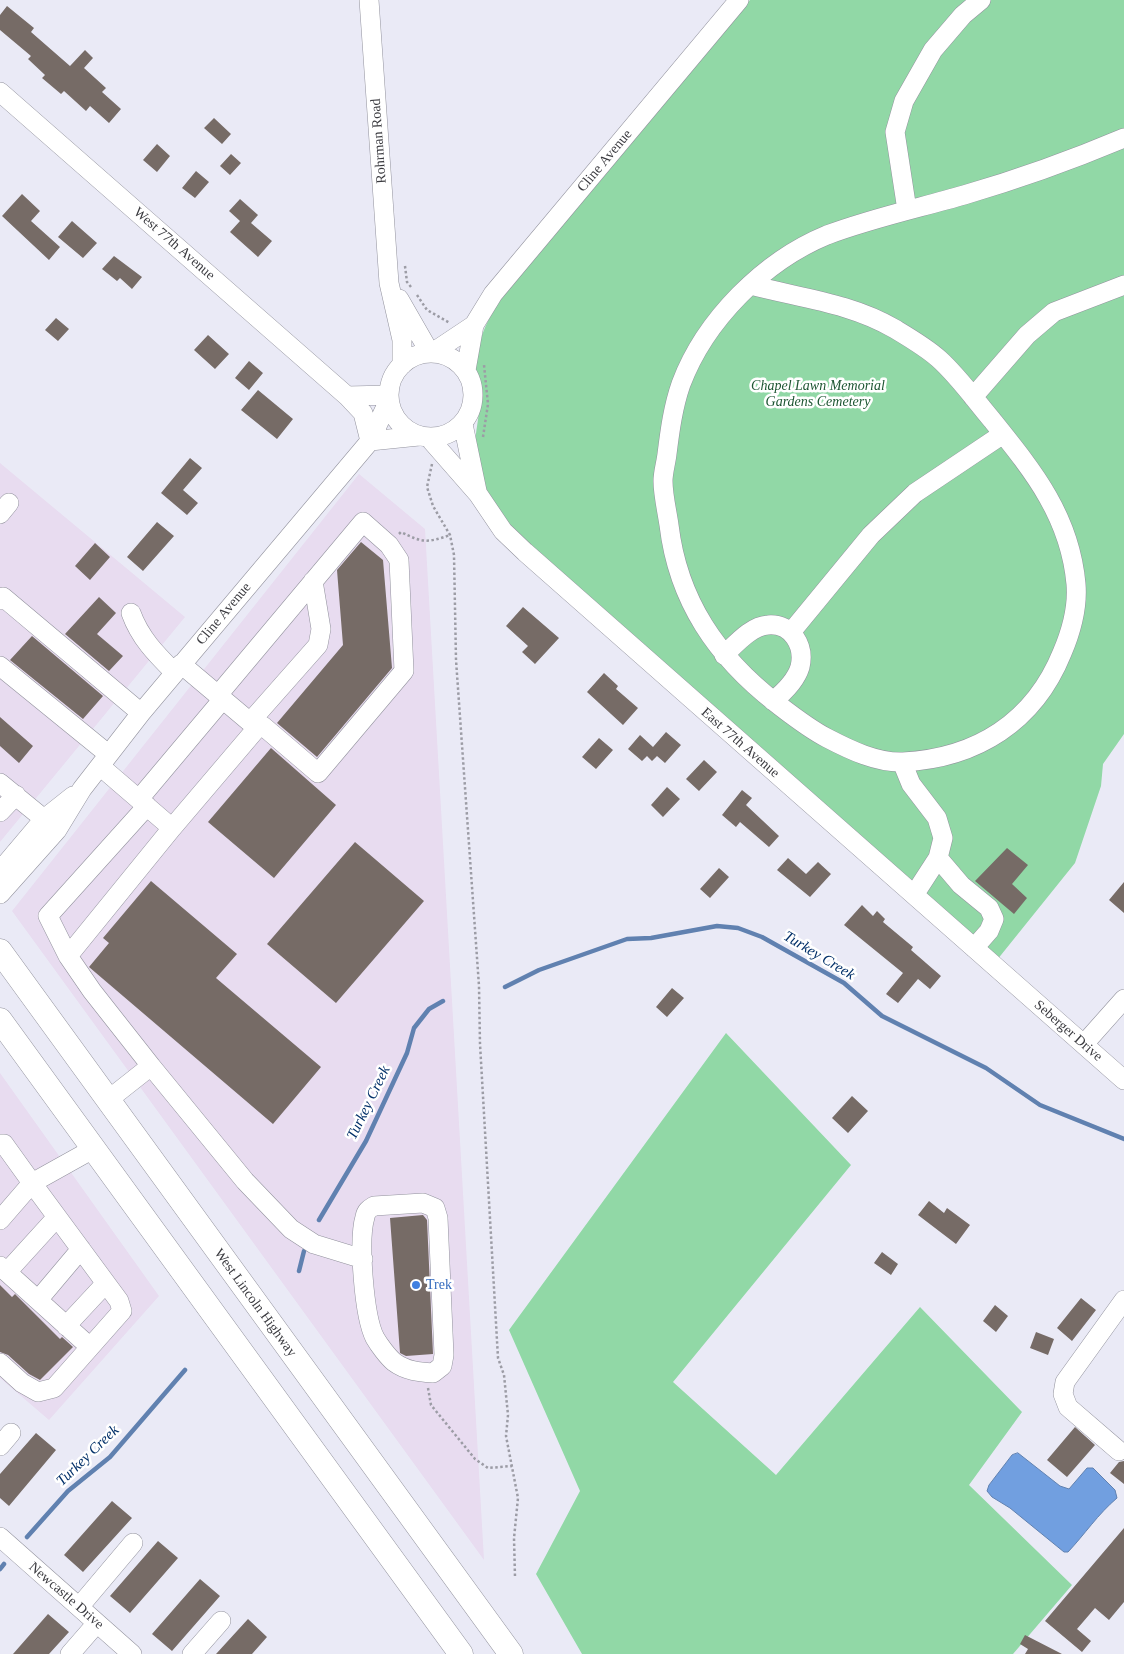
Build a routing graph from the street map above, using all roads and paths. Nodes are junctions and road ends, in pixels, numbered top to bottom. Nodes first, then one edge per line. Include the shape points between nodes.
1 (369, 0) edge
2 (739, 0) edge
3 (981, 0) edge
4 (0, 92) edge
5 (1124, 138) edge
6 (907, 210) junction
7 (405, 264) dead end
8 (389, 282) junction
9 (751, 285) junction
10 (1124, 285) edge
11 (474, 325) junction
12 (456, 336) junction
13 (431, 353) junction
14 (467, 361) junction
15 (402, 365) junction
16 (347, 396) junction
17 (973, 397) junction
18 (389, 398) junction
19 (463, 424) junction
20 (1003, 434) junction
21 (424, 437) junction
22 (370, 441) junction
23 (467, 448) junction
24 (444, 455) junction
25 (478, 494) junction
26 (450, 535) junction
27 (389, 545) junction
28 (314, 581) junction
29 (0, 600) edge
30 (131, 613) dead end
31 (792, 631) junction
32 (724, 655) junction
33 (0, 666) edge
34 (178, 668) junction
35 (220, 697) junction
36 (773, 701) junction
37 (141, 713) junction
38 (254, 725) junction
39 (104, 760) junction
40 (902, 762) junction
41 (0, 782) edge
42 (82, 789) junction
43 (16, 795) junction
44 (143, 803) junction
45 (0, 812) edge
46 (44, 819) junction
47 (172, 828) junction
48 (938, 858) junction
49 (0, 871) edge
50 (0, 894) edge
51 (914, 895) junction
52 (974, 948) junction
53 (0, 951) edge
54 (68, 956) junction
55 (1013, 982) joint
56 (1124, 999) edge
57 (0, 1020) edge
58 (1084, 1044) junction
59 (152, 1066) junction
60 (1124, 1080) edge
61 (108, 1100) junction
62 (1, 1142) edge
63 (94, 1149) junction
64 (32, 1183) junction
65 (57, 1217) junction
66 (0, 1220) edge
67 (81, 1249) junction
68 (363, 1259) junction
69 (3, 1269) edge
70 (106, 1283) junction
71 (38, 1300) junction
72 (1124, 1300) edge
73 (66, 1326) junction
74 (90, 1347) junction
75 (0, 1363) edge
76 (426, 1373) junction
77 (1118, 1451) dead end
78 (512, 1466) junction
79 (0, 1537) edge
80 (134, 1543) dead end
81 (515, 1577) dead end
82 (79, 1607) junction
83 (221, 1621) dead end
84 (97, 1623) junction
85 (70, 1654) edge
86 (132, 1654) edge
87 (192, 1654) edge
88 (460, 1654) edge
89 (511, 1654) edge

1 - 8 street, Rohrman Road
2 - 11 street, Cline Avenue via 493,294
3 - 6 street via 963,15 933,50 904,101 895,132
4 - 16 street, West 77th Avenue
5 - 6 street via 1064,164
6 - 9 street via 826,236 776,263
7 - 12 path via 408,282 428,310 449,322
8 - 13 street, Rohrman Road
8 - 15 street, Rohrman Road via 402,340
9 - 17 street via 834,303 891,327 938,357
9 - 32 street via 709,331 682,382 671,419 663,481 671,548 684,592
10 - 17 street via 1054,312 1026,335
11 - 12 street, Cline Avenue
11 - 14 street, Cline Avenue
12 - 13 street, Cline Avenue
13 - 14 street
13 - 15 street via 415,356
14 - 19 street via 474,398
14 - 23 path via 483,363 488,404 482,446
15 - 18 street via 392,378
16 - 18 street
16 - 22 street, West 77th Avenue via 363,414
17 - 20 street
18 - 21 street via 402,426
18 - 22 street, Cline Avenue
19 - 21 street via 448,435
19 - 23 street, East 77th Avenue
20 - 31 street via 915,493 871,535
20 - 40 street via 1036,475 1068,542 1076,586 1072,630 1053,675 1027,711 994,737 959,753
21 - 22 street
21 - 24 street, East 77th Avenue
22 - 34 street, Cline Avenue
23 - 25 street, East 77th Avenue
24 - 25 street, East 77th Avenue
24 - 26 path via 431,466 427,487 433,506
25 - 51 street, East 77th Avenue via 503,532
26 - 27 path via 429,542 401,532
26 - 78 path via 454,555 456,660 479,986 498,1358 504,1375 508,1415 506,1436
27 - 28 street via 363,522
27 - 38 street via 399,560 404,671 401,677 318,773 263,726
28 - 35 street
28 - 38 street via 321,629 318,645
29 - 37 street via 3,597
30 - 34 street via 142,636
31 - 32 street via 782,626 767,625 751,631
31 - 36 street via 800,649 800,667
32 - 36 street
33 - 39 street
34 - 35 street
34 - 37 street, Cline Avenue
35 - 38 street
35 - 44 street
36 - 40 street via 810,729 848,749 881,760
37 - 39 street, Cline Avenue
38 - 47 street
39 - 42 street, Cline Avenue
39 - 44 street
40 - 48 street via 911,784 937,818 943,838
41 - 43 street
42 - 46 street, Cline Avenue
42 - 50 street, Cline Avenue via 57,830
43 - 45 street
43 - 46 street
44 - 47 street
44 - 54 street via 48,916
46 - 49 street, Cline Avenue
47 - 54 street
48 - 51 street
48 - 52 street via 961,885 989,908 994,919 989,931
51 - 52 street, East 77th Avenue
52 - 55 street, East 77th Avenue
53 - 61 main road, West Lincoln Highway
54 - 59 street
55 - 58 street, Seberger Drive
56 - 58 street
57 - 63 main road
58 - 60 street, Seberger Drive
59 - 61 street
59 - 68 street via 245,1181 291,1229 314,1244
61 - 89 main road, West Lincoln Highway
62 - 64 street
63 - 64 street
63 - 88 main road
64 - 65 street
64 - 66 street
65 - 67 street
65 - 69 street
67 - 70 street
67 - 71 street
68 - 76 street via 368,1315 375,1338 393,1361 415,1372
68 - 76 street via 364,1217 368,1210 374,1206 431,1204 437,1213 444,1355 442,1366 433,1373
69 - 71 street
70 - 73 street
70 - 74 street via 122,1311
71 - 73 street
72 - 77 street via 1065,1382 1064,1394 1068,1407
73 - 74 street
74 - 75 street via 54,1388 38,1392 22,1383
76 - 78 path via 431,1405 475,1459 488,1468
78 - 81 path via 518,1498
79 - 82 street, Newcastle Drive
80 - 82 street
82 - 84 street, Newcastle Drive
83 - 87 street
84 - 85 street
84 - 86 street, Newcastle Drive

